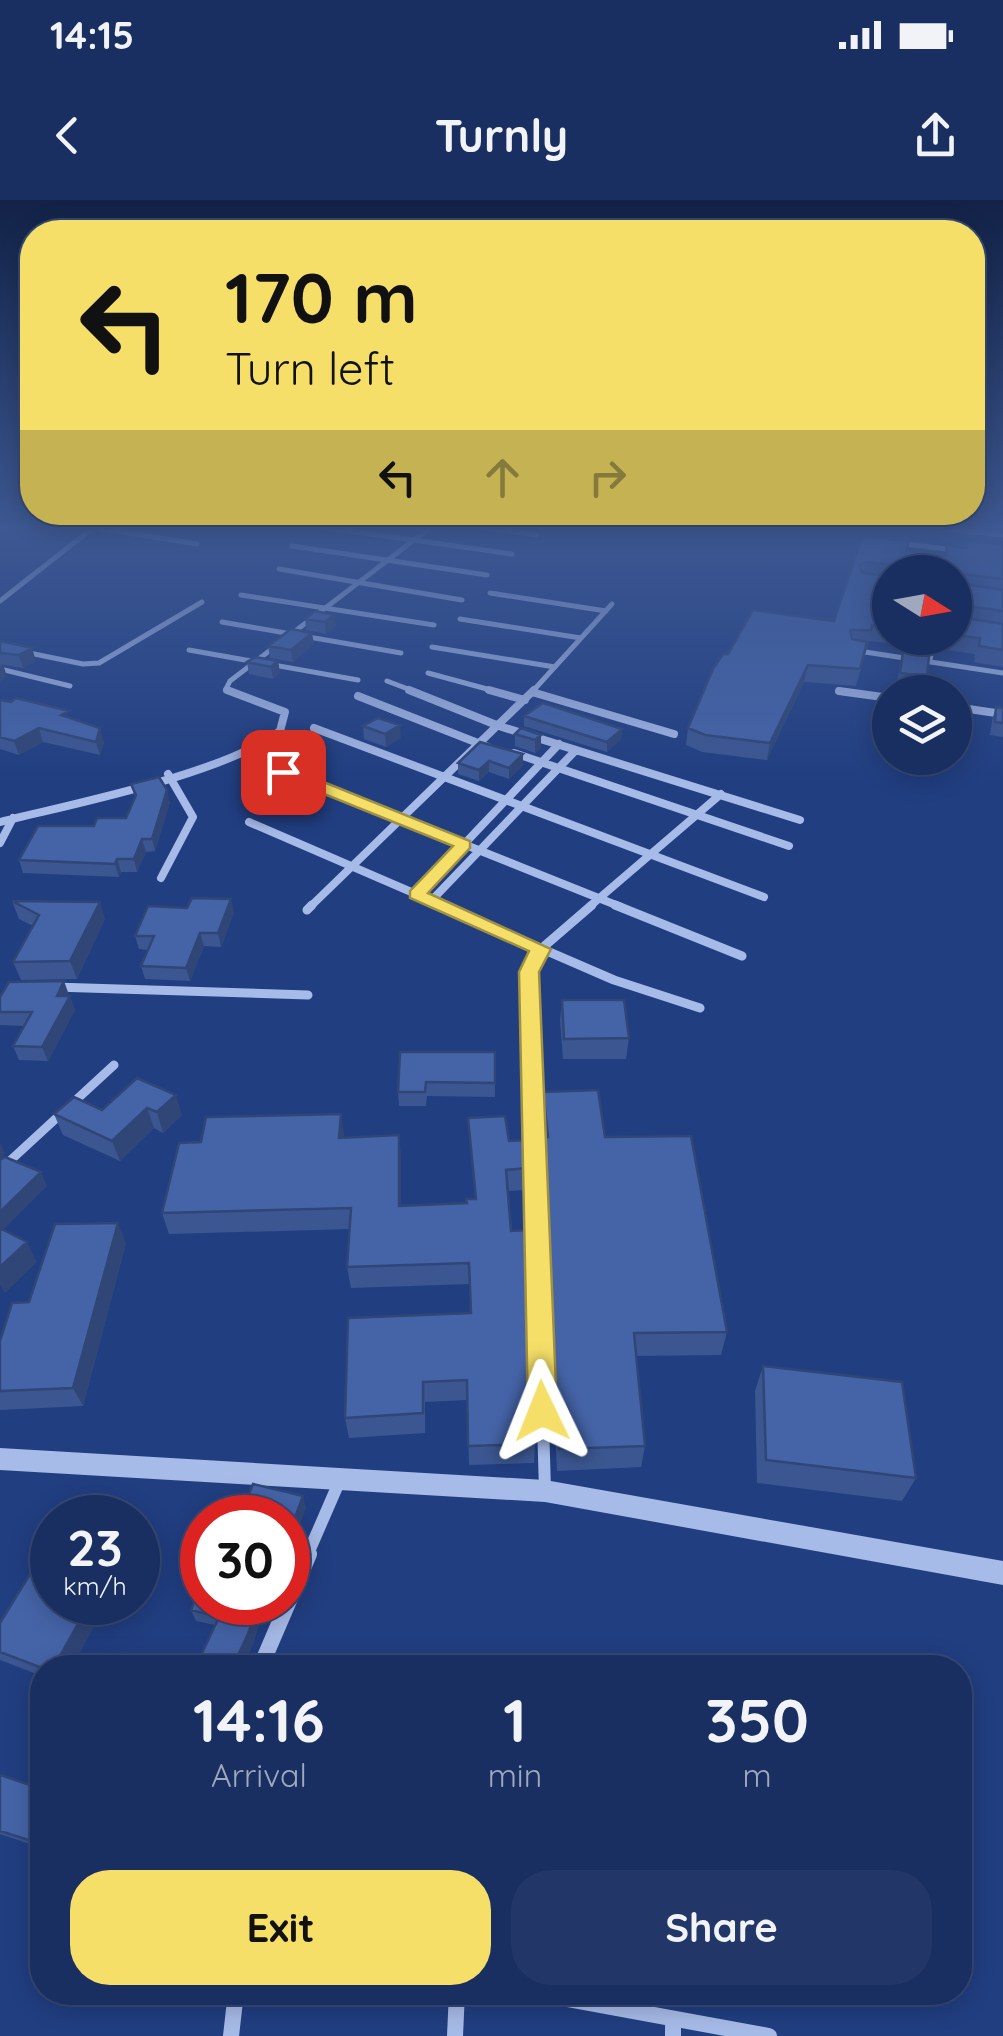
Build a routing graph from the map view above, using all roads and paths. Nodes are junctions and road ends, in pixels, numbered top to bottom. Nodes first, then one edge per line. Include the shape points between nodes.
1 (184, 613) edge
2 (319, 613) edge
3 (365, 613) edge
4 (604, 613) edge
5 (460, 619) dead end
6 (222, 622) dead end
7 (434, 625) dead end
8 (292, 634) junction
9 (581, 638) junction
10 (0, 646) edge
11 (432, 647) dead end
12 (189, 650) dead end
13 (851, 650) edge
14 (401, 653) dead end
15 (931, 655) edge
16 (930, 660) junction
17 (256, 662) junction
18 (555, 666) junction
19 (0, 669) edge
20 (428, 673) dead end
21 (1003, 673) edge
22 (358, 680) dead end
23 (387, 682) dead end
24 (70, 686) dead end
25 (839, 691) dead end
26 (532, 692) junction
27 (358, 696) dead end
28 (872, 696) edge
29 (524, 700) junction
30 (972, 709) edge
31 (1003, 714) edge
32 (499, 726) junction
33 (314, 728) dead end
34 (674, 734) dead end
35 (476, 744) junction
36 (559, 744) junction
37 (493, 748) edge
38 (575, 750) junction
39 (510, 752) edge
40 (544, 761) junction
41 (559, 766) junction
42 (283, 772) dead end
43 (168, 774) junction
44 (443, 778) junction
45 (722, 794) junction
46 (506, 800) junction
47 (522, 806) junction
48 (698, 814) junction
49 (13, 818) junction
50 (402, 820) junction
51 (800, 820) dead end
52 (0, 822) edge
53 (249, 822) dead end
54 (0, 842) edge
55 (464, 844) junction
56 (789, 846) dead end
57 (480, 850) junction
58 (651, 854) junction
59 (353, 867) junction
60 (161, 878) dead end
61 (416, 894) junction
62 (764, 897) dead end
63 (600, 899) junction
64 (432, 901) junction
65 (307, 910) dead end
66 (542, 949) junction
67 (742, 956) dead end
68 (46, 988) edge
69 (308, 995) dead end
70 (700, 1008) dead end
71 (114, 1066) dead end
72 (0, 1170) edge
73 (0, 1458) edge
74 (340, 1478) junction
75 (545, 1491) junction
76 (1003, 1573) edge
77 (265, 1655) edge
78 (235, 2005) edge
79 (457, 2005) edge
80 (582, 2005) edge
81 (673, 2027) edge
82 (231, 2036) edge
83 (455, 2036) edge
84 (769, 2036) edge

1 - 10 street via 100,663
2 - 8 street
3 - 7 street
4 - 9 street
5 - 9 street
6 - 8 street
8 - 14 street
8 - 17 street
9 - 18 street
11 - 18 street
12 - 17 street
13 - 16 street
15 - 16 street
16 - 21 street
17 - 22 street
17 - 43 street via 226,689 285,712 278,733
18 - 26 street
19 - 24 street
20 - 29 street
23 - 32 street
25 - 28 street
26 - 29 street
26 - 34 street
27 - 35 street
29 - 32 street
30 - 31 street
32 - 35 street
32 - 36 street
33 - 44 street
35 - 37 street
35 - 44 street
36 - 38 street
36 - 40 street
38 - 41 street
38 - 45 street
39 - 40 street
40 - 41 street
40 - 46 street
41 - 47 street
41 - 48 street
42 - 50 street
43 - 49 street
43 - 60 street via 194,817
44 - 46 street
44 - 50 street
45 - 48 street
45 - 51 street
46 - 47 street
46 - 55 street
47 - 57 street
47 - 58 street
48 - 56 street
48 - 58 street
49 - 52 street
49 - 54 street
50 - 55 street
50 - 59 street
53 - 59 street
55 - 57 street
55 - 61 street
57 - 63 street
57 - 64 street
58 - 62 street
58 - 63 street
59 - 61 street
59 - 65 street
61 - 64 street
63 - 66 street
63 - 67 street
64 - 66 street
66 - 70 street
66 - 75 street via 529,972
68 - 69 street
71 - 72 street
73 - 74 street
74 - 75 street
74 - 77 street
75 - 76 street
78 - 82 street
79 - 83 street
80 - 81 street
81 - 84 street

